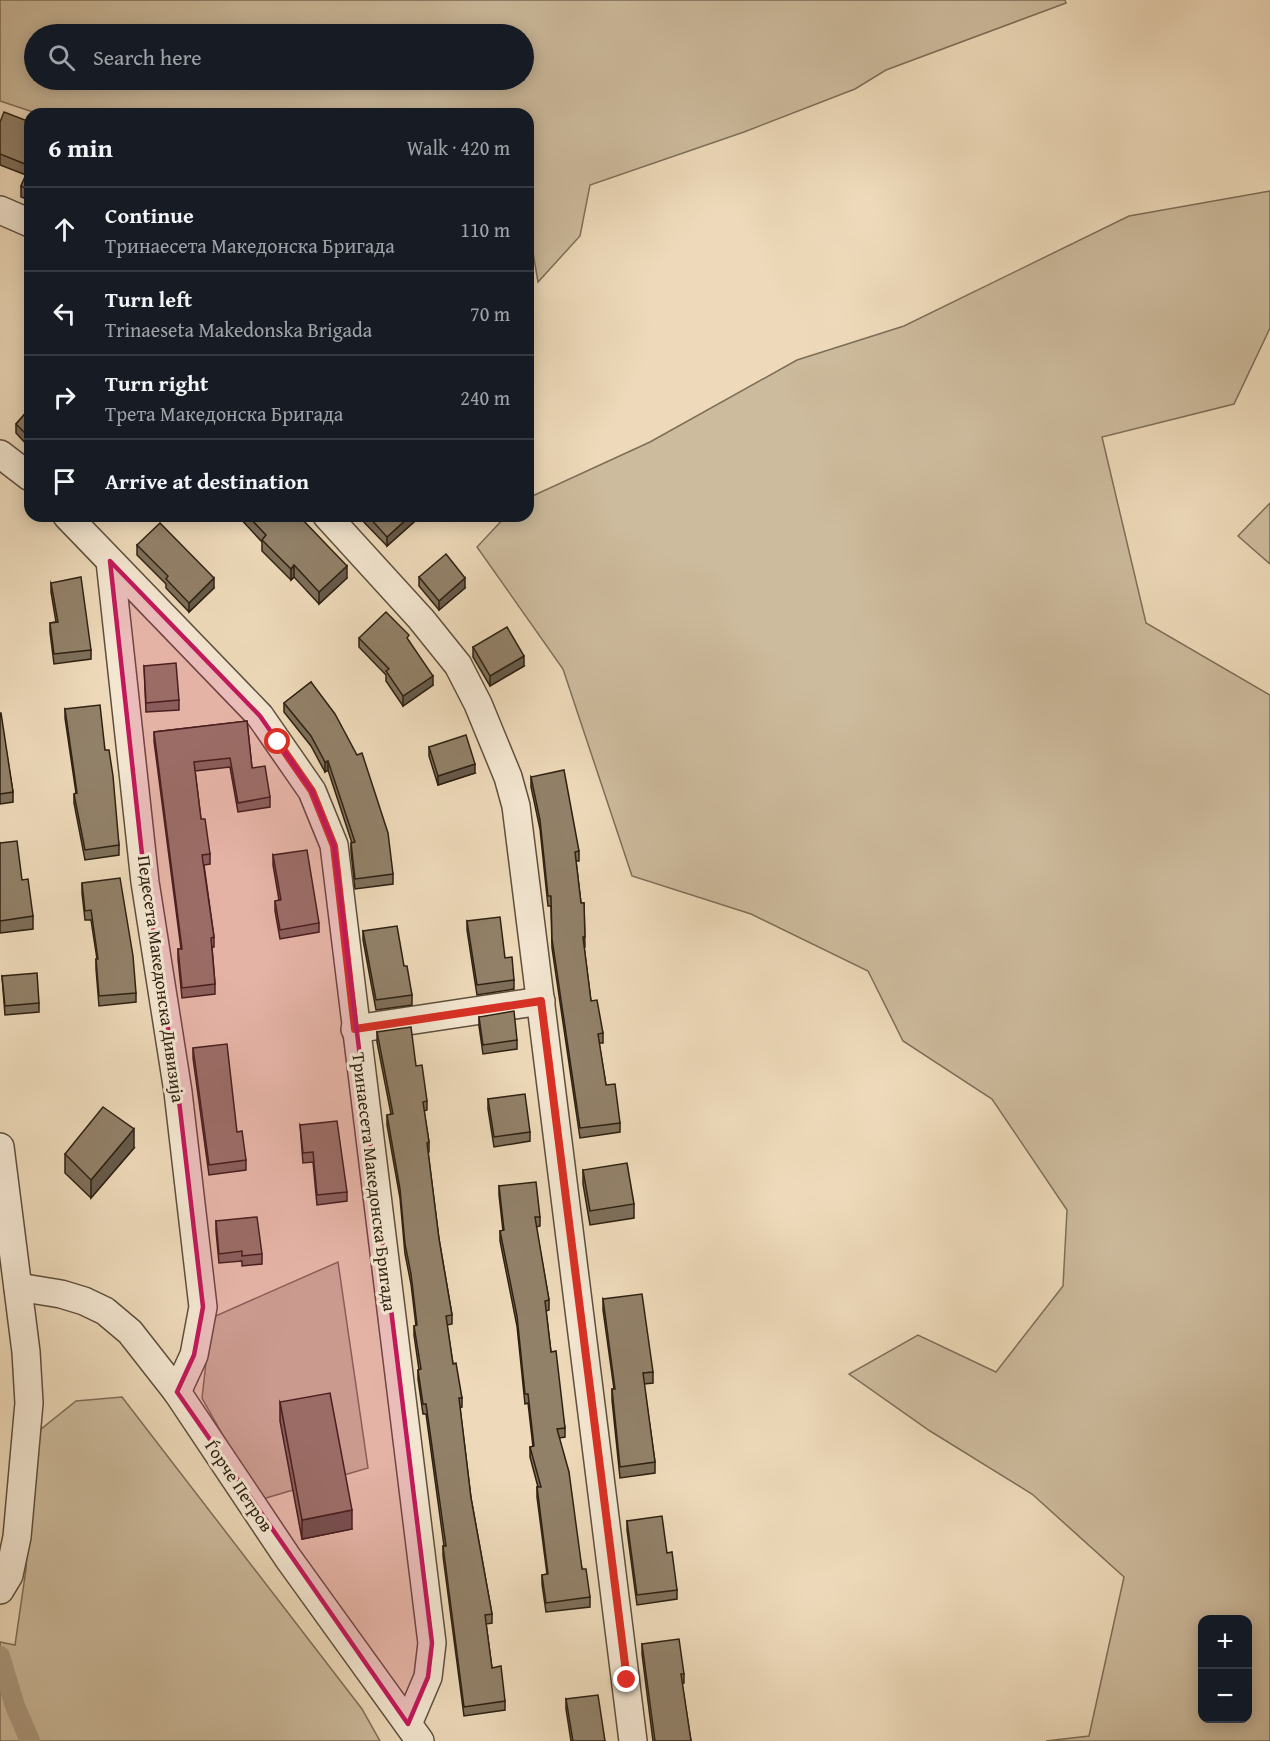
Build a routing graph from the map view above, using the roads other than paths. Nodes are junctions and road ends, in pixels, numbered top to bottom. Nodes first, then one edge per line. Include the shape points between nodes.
1 (0, 210) edge
2 (24, 220) edge
3 (0, 454) edge
4 (24, 472) edge
5 (73, 522) edge
6 (332, 522) edge
7 (110, 561) junction
8 (541, 1001) junction
9 (355, 1029) junction
10 (0, 1147) edge
11 (18, 1287) junction
12 (177, 1392) junction
13 (5, 1582) edge
14 (414, 1733) edge
15 (633, 1741) edge

1 - 2 street
3 - 4 street
5 - 7 street, Тринаесета Македонска Бригада
6 - 8 street via 458,665 478,704 516,806
7 - 9 street, Тринаесета Македонска Бригада via 260,716 312,791 334,846
7 - 12 street, Педесета Македонска Дивизија via 145,882 178,1092 203,1307 194,1355
8 - 9 street
8 - 15 street
9 - 14 street, Тринаесета Македонска Бригада via 432,1643
10 - 11 street
11 - 12 street, Ѓорче Петров via 61,1294 105,1311 130,1332
11 - 13 street via 29,1403 17,1537
12 - 14 street, Ѓорче Петров via 288,1558

